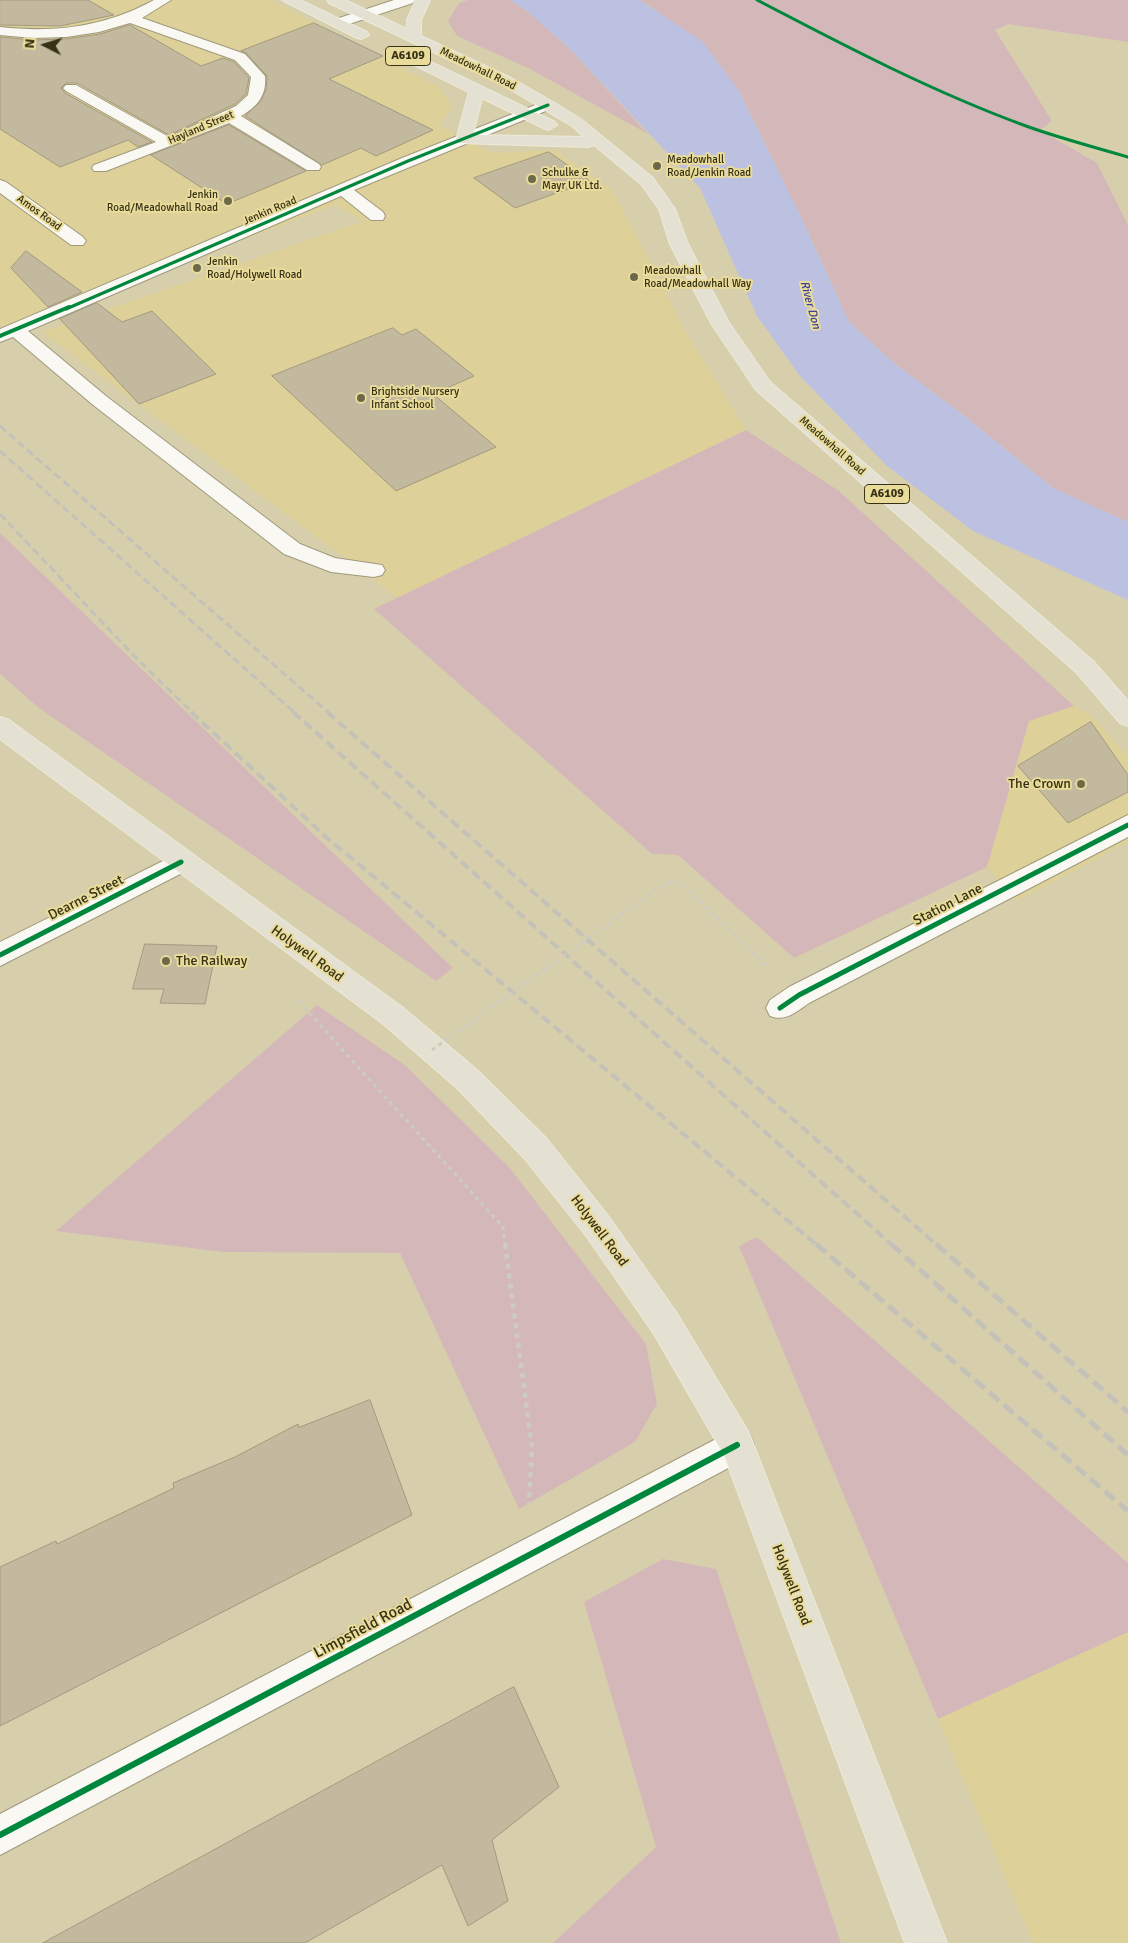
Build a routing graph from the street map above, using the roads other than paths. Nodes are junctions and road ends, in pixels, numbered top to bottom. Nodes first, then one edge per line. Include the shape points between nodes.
1 (164, 0) edge
2 (289, 0) edge
3 (334, 0) edge
4 (408, 0) edge
5 (423, 0) edge
6 (362, 15) junction
7 (130, 18) junction
8 (338, 23) junction
9 (0, 31) edge
10 (414, 38) junction
11 (71, 88) dead end
12 (477, 89) junction
13 (548, 105) junction
14 (527, 114) junction
15 (231, 117) junction
16 (464, 140) junction
17 (167, 142) junction
18 (588, 142) junction
19 (612, 154) junction
20 (313, 167) dead end
21 (100, 168) dead end
22 (0, 185) edge
23 (343, 190) junction
24 (377, 216) dead end
25 (77, 241) dead end
26 (7, 333) edge
27 (374, 570) dead end
28 (1128, 717) edge
29 (0, 726) edge
30 (1128, 825) edge
31 (181, 862) junction
32 (0, 955) edge
33 (780, 1008) dead end
34 (738, 1446) junction
35 (0, 1835) edge
36 (926, 1943) edge

1 - 7 street
2 - 8 main road, Meadowhall Road / A6109
3 - 6 main road, Meadowhall Road / A6109
4 - 6 street
5 - 10 main road via 414,20
6 - 8 street
6 - 10 main road, Meadowhall Road / A6109
7 - 9 street via 63,33
7 - 15 street, Hayland Street via 240,57 249,65 258,76 259,88 252,102
8 - 12 main road, Meadowhall Road / A6109
10 - 13 main road, Meadowhall Road / A6109 via 506,81
11 - 17 street
12 - 14 main road, Meadowhall Road / A6109
12 - 16 main road
13 - 14 street, Jenkin Road
13 - 19 main road, Meadowhall Road / A6109 via 577,123
14 - 16 street, Jenkin Road
14 - 18 main road, Meadowhall Road / A6109
15 - 17 street, Hayland Street
15 - 20 street
16 - 18 main road
16 - 23 street, Jenkin Road
17 - 21 street, Hayland Street
18 - 19 main road, Meadowhall Road / A6109
19 - 28 main road, Meadowhall Road / A6109 via 646,181 667,209 679,244 720,323 763,386 1085,667
22 - 25 street, Amos Road
23 - 24 street
23 - 26 street, Jenkin Road
26 - 27 street via 292,548 331,564
29 - 31 main road, Holywell Road
30 - 33 street, Station Lane via 798,995
31 - 32 street, Dearne Street
31 - 34 main road, Holywell Road via 392,1015 467,1079 536,1149 598,1227 665,1322
34 - 35 street, Limpsfield Road
34 - 36 main road, Holywell Road

